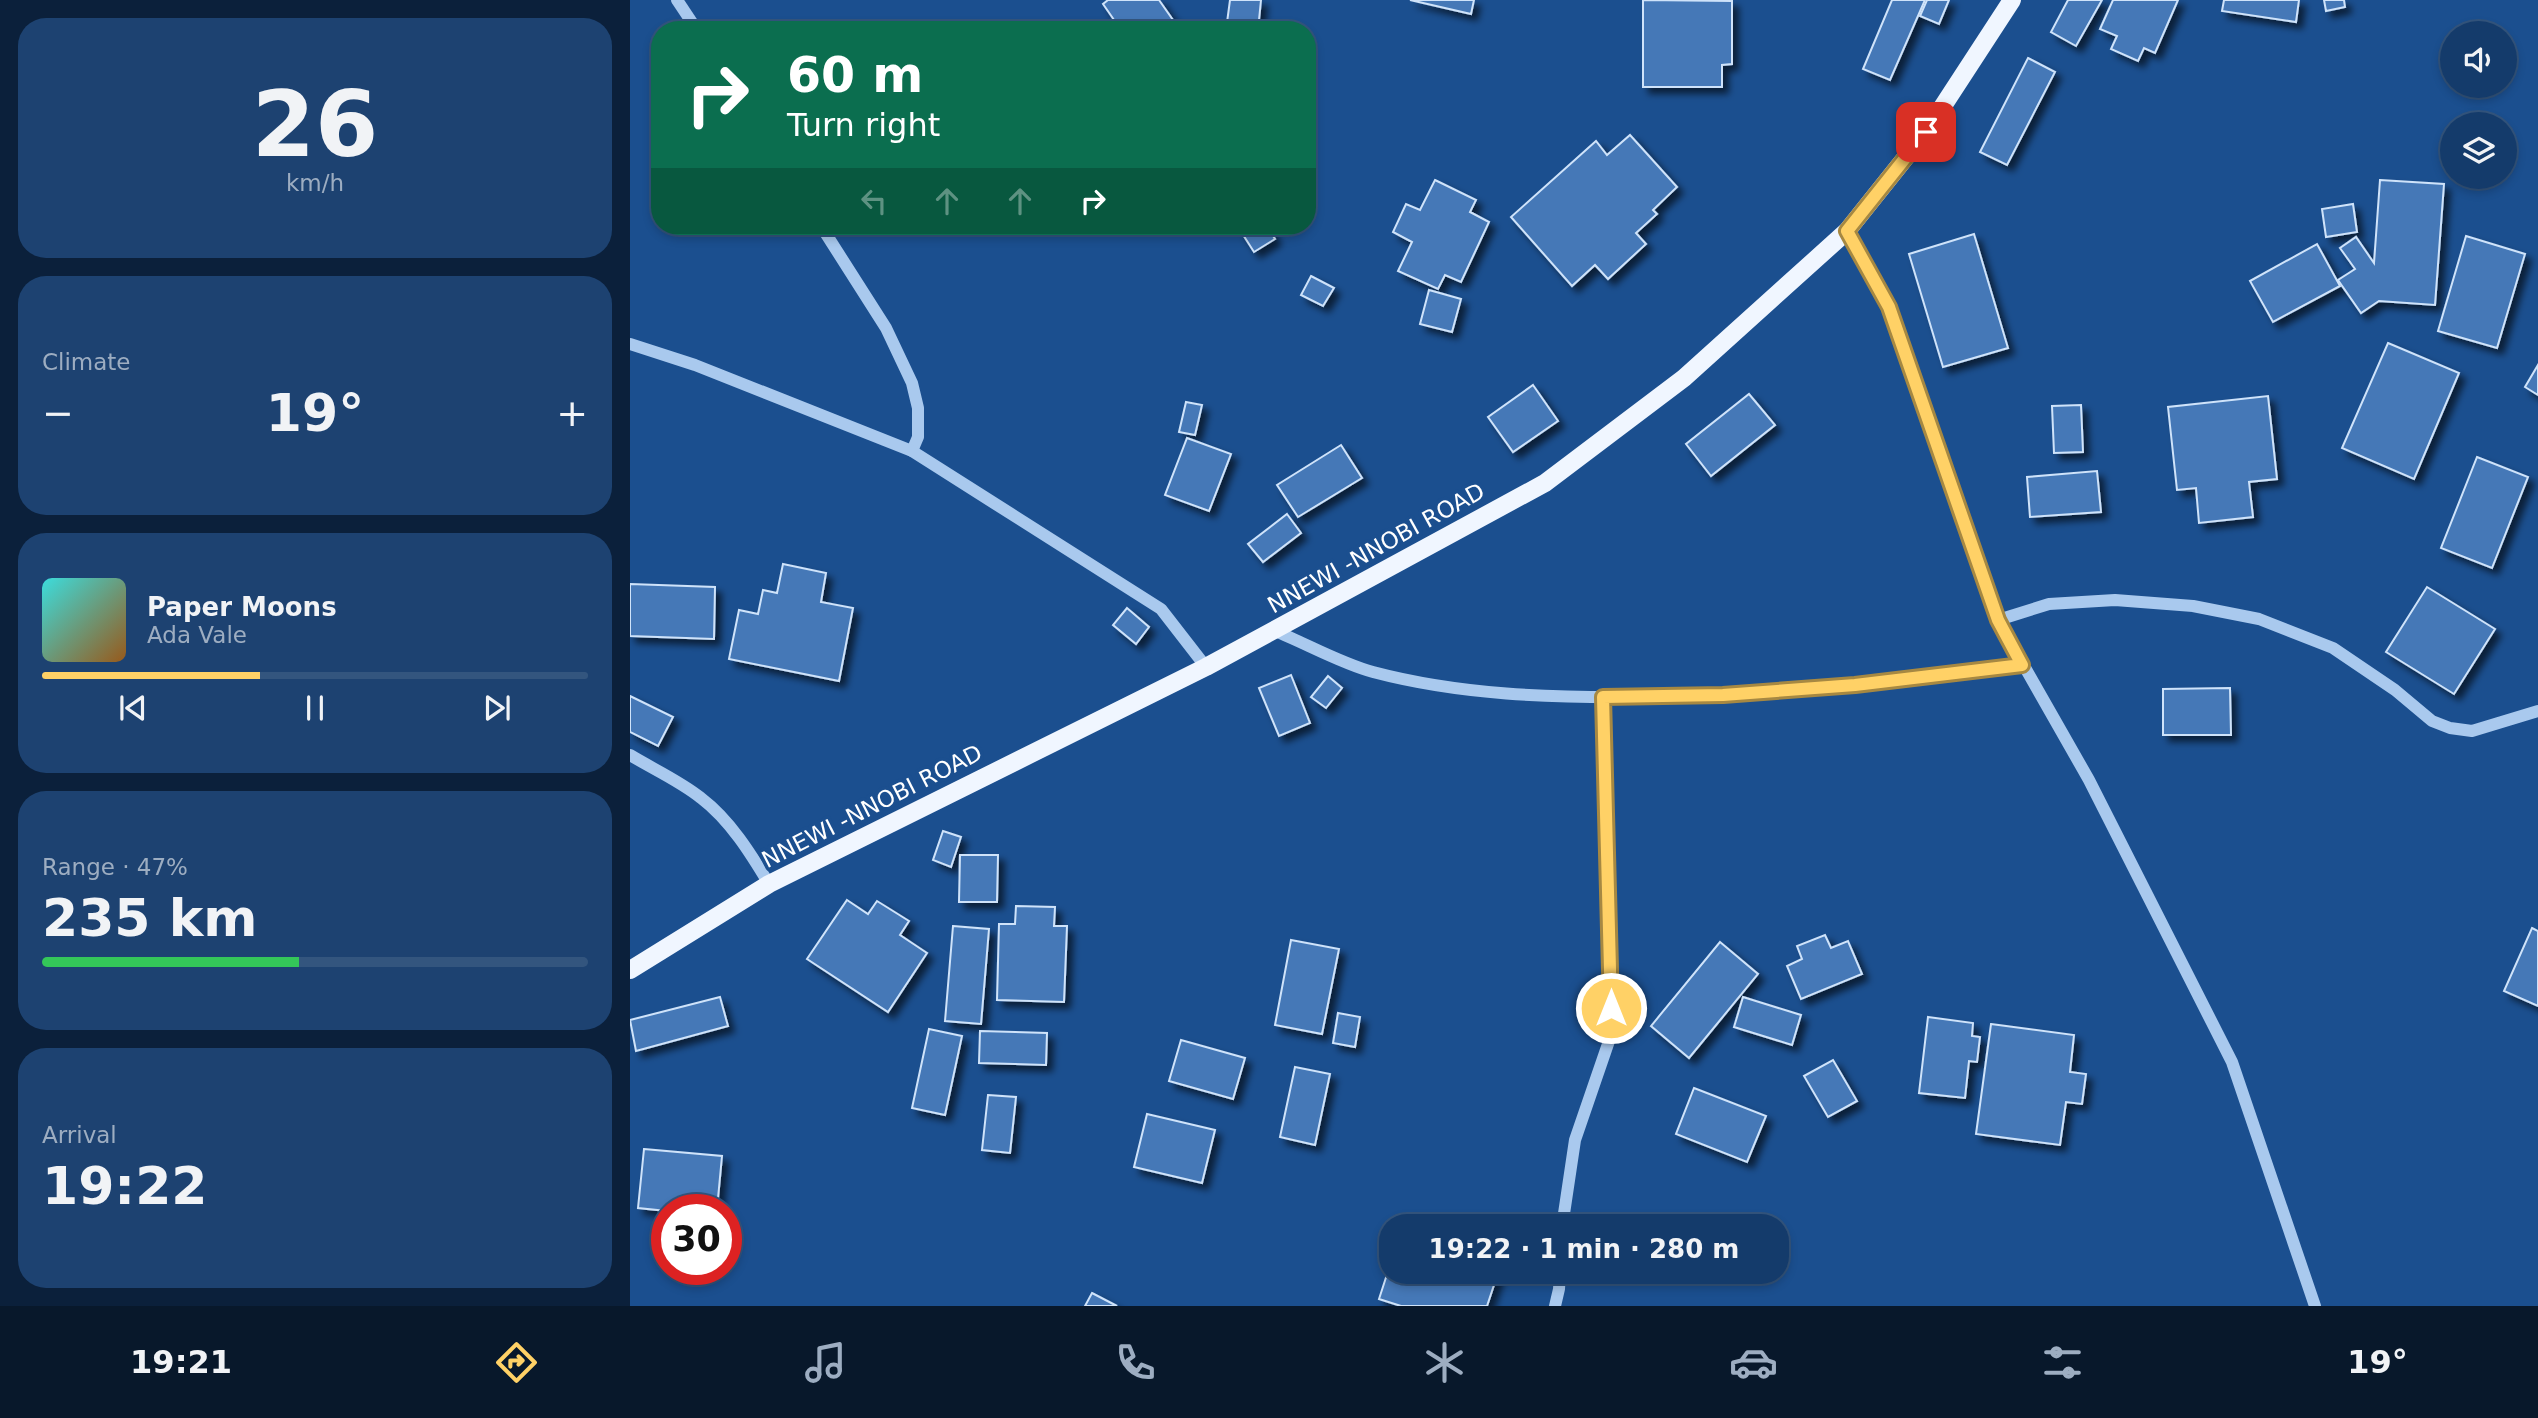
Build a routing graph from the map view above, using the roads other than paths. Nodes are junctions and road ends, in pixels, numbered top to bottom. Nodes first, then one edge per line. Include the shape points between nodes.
1 (677, 0) edge
2 (2012, 0) edge
3 (691, 21) edge
4 (1847, 231) junction
5 (827, 235) edge
6 (630, 344) edge
7 (912, 451) junction
8 (1998, 620) junction
9 (1275, 631) junction
10 (2022, 665) junction
11 (1206, 667) junction
12 (1603, 697) junction
13 (2538, 711) edge
14 (630, 755) edge
15 (769, 884) junction
16 (630, 971) edge
17 (1564, 1214) edge
18 (1559, 1284) edge
19 (1555, 1306) edge
20 (2315, 1306) edge

1 - 3 street
2 - 4 main road, NNEWI -NNOBI ROAD via 1926,132
4 - 8 street via 1889,307
4 - 9 main road, NNEWI -NNOBI ROAD via 1684,378 1545,483
5 - 7 street via 886,328 912,383 918,408 918,437
6 - 7 street via 707,369
7 - 11 street via 1161,609
8 - 10 street
8 - 13 street via 2049,604 2115,600 2193,606 2259,619 2333,648 2432,721 2450,728 2472,730
9 - 11 main road, NNEWI -NNOBI ROAD
9 - 12 street via 1371,671 1443,686
10 - 12 street via 1855,685 1723,695
10 - 20 street via 2089,780 2232,1062
11 - 15 main road, NNEWI -NNOBI ROAD
12 - 17 street via 1609,1041 1575,1140
14 - 15 street via 701,798 745,846
15 - 16 main road, NNEWI -NNOBI ROAD
18 - 19 street

